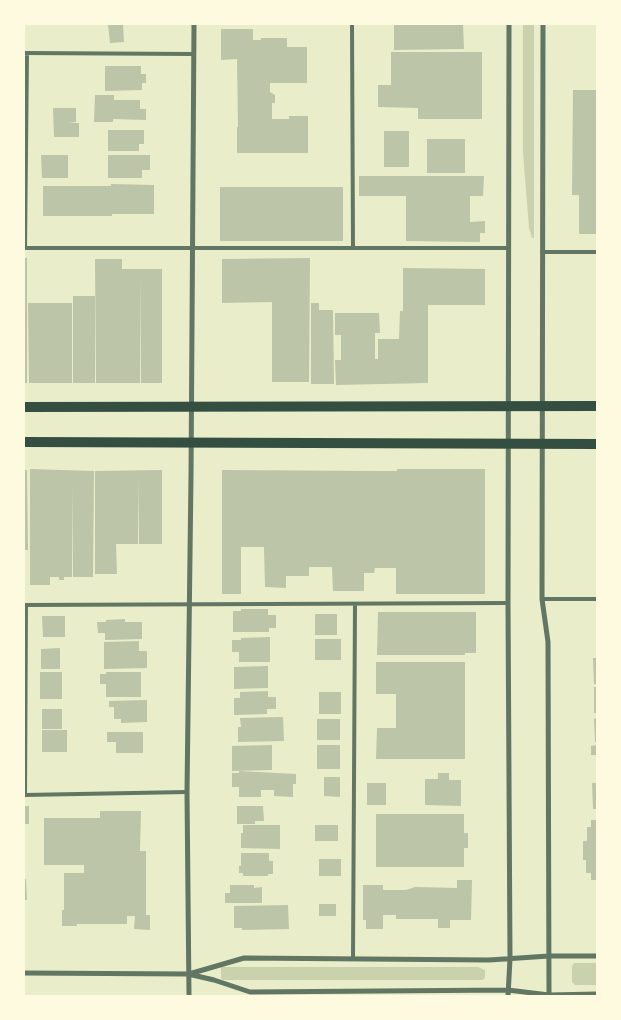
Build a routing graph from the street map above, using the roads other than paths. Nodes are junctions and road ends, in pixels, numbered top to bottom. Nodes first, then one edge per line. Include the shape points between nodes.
1 (194, 24) edge
2 (352, 24) edge
3 (509, 24) edge
4 (543, 24) edge
5 (25, 53) edge
6 (194, 54) junction
7 (353, 247) junction
8 (25, 248) edge
9 (509, 248) junction
10 (191, 249) junction
11 (542, 252) junction
12 (597, 252) edge
13 (508, 405) junction
14 (542, 405) junction
15 (597, 406) edge
16 (24, 407) edge
17 (192, 408) junction
18 (24, 442) edge
19 (191, 442) junction
20 (508, 444) junction
21 (542, 444) junction
22 (597, 444) edge
23 (542, 599) junction
24 (597, 600) edge
25 (508, 603) junction
26 (354, 604) junction
27 (25, 605) edge
28 (190, 605) junction
29 (187, 792) junction
30 (25, 795) edge
31 (549, 956) junction
32 (597, 956) edge
33 (353, 958) junction
34 (510, 959) junction
35 (24, 973) edge
36 (188, 974) junction
37 (508, 993) edge
38 (352, 994) edge
39 (597, 994) edge
40 (189, 996) edge
41 (549, 996) edge

1 - 6 street
2 - 7 lane
3 - 9 street
4 - 11 street
5 - 6 lane
5 - 8 lane
6 - 10 street
7 - 9 lane
7 - 10 lane
8 - 10 lane
9 - 13 street
10 - 17 street
11 - 12 lane
11 - 14 street
13 - 14 main road
13 - 17 main road
13 - 20 street
14 - 15 main road
14 - 21 street
16 - 17 main road
17 - 19 street
18 - 19 main road
19 - 20 main road
19 - 28 street
20 - 21 main road
20 - 25 street
21 - 22 main road
21 - 23 street
23 - 24 lane
23 - 31 street via 548,642
25 - 26 lane
25 - 34 street
26 - 28 lane
26 - 33 lane
27 - 28 lane
27 - 30 lane
28 - 29 street
29 - 30 lane
29 - 36 street
31 - 32 street
31 - 34 street
31 - 41 street
33 - 34 street
33 - 36 street via 244,958
34 - 37 street
35 - 36 street
36 - 38 street via 250,992
36 - 40 street
37 - 38 street
37 - 41 street
39 - 41 street

